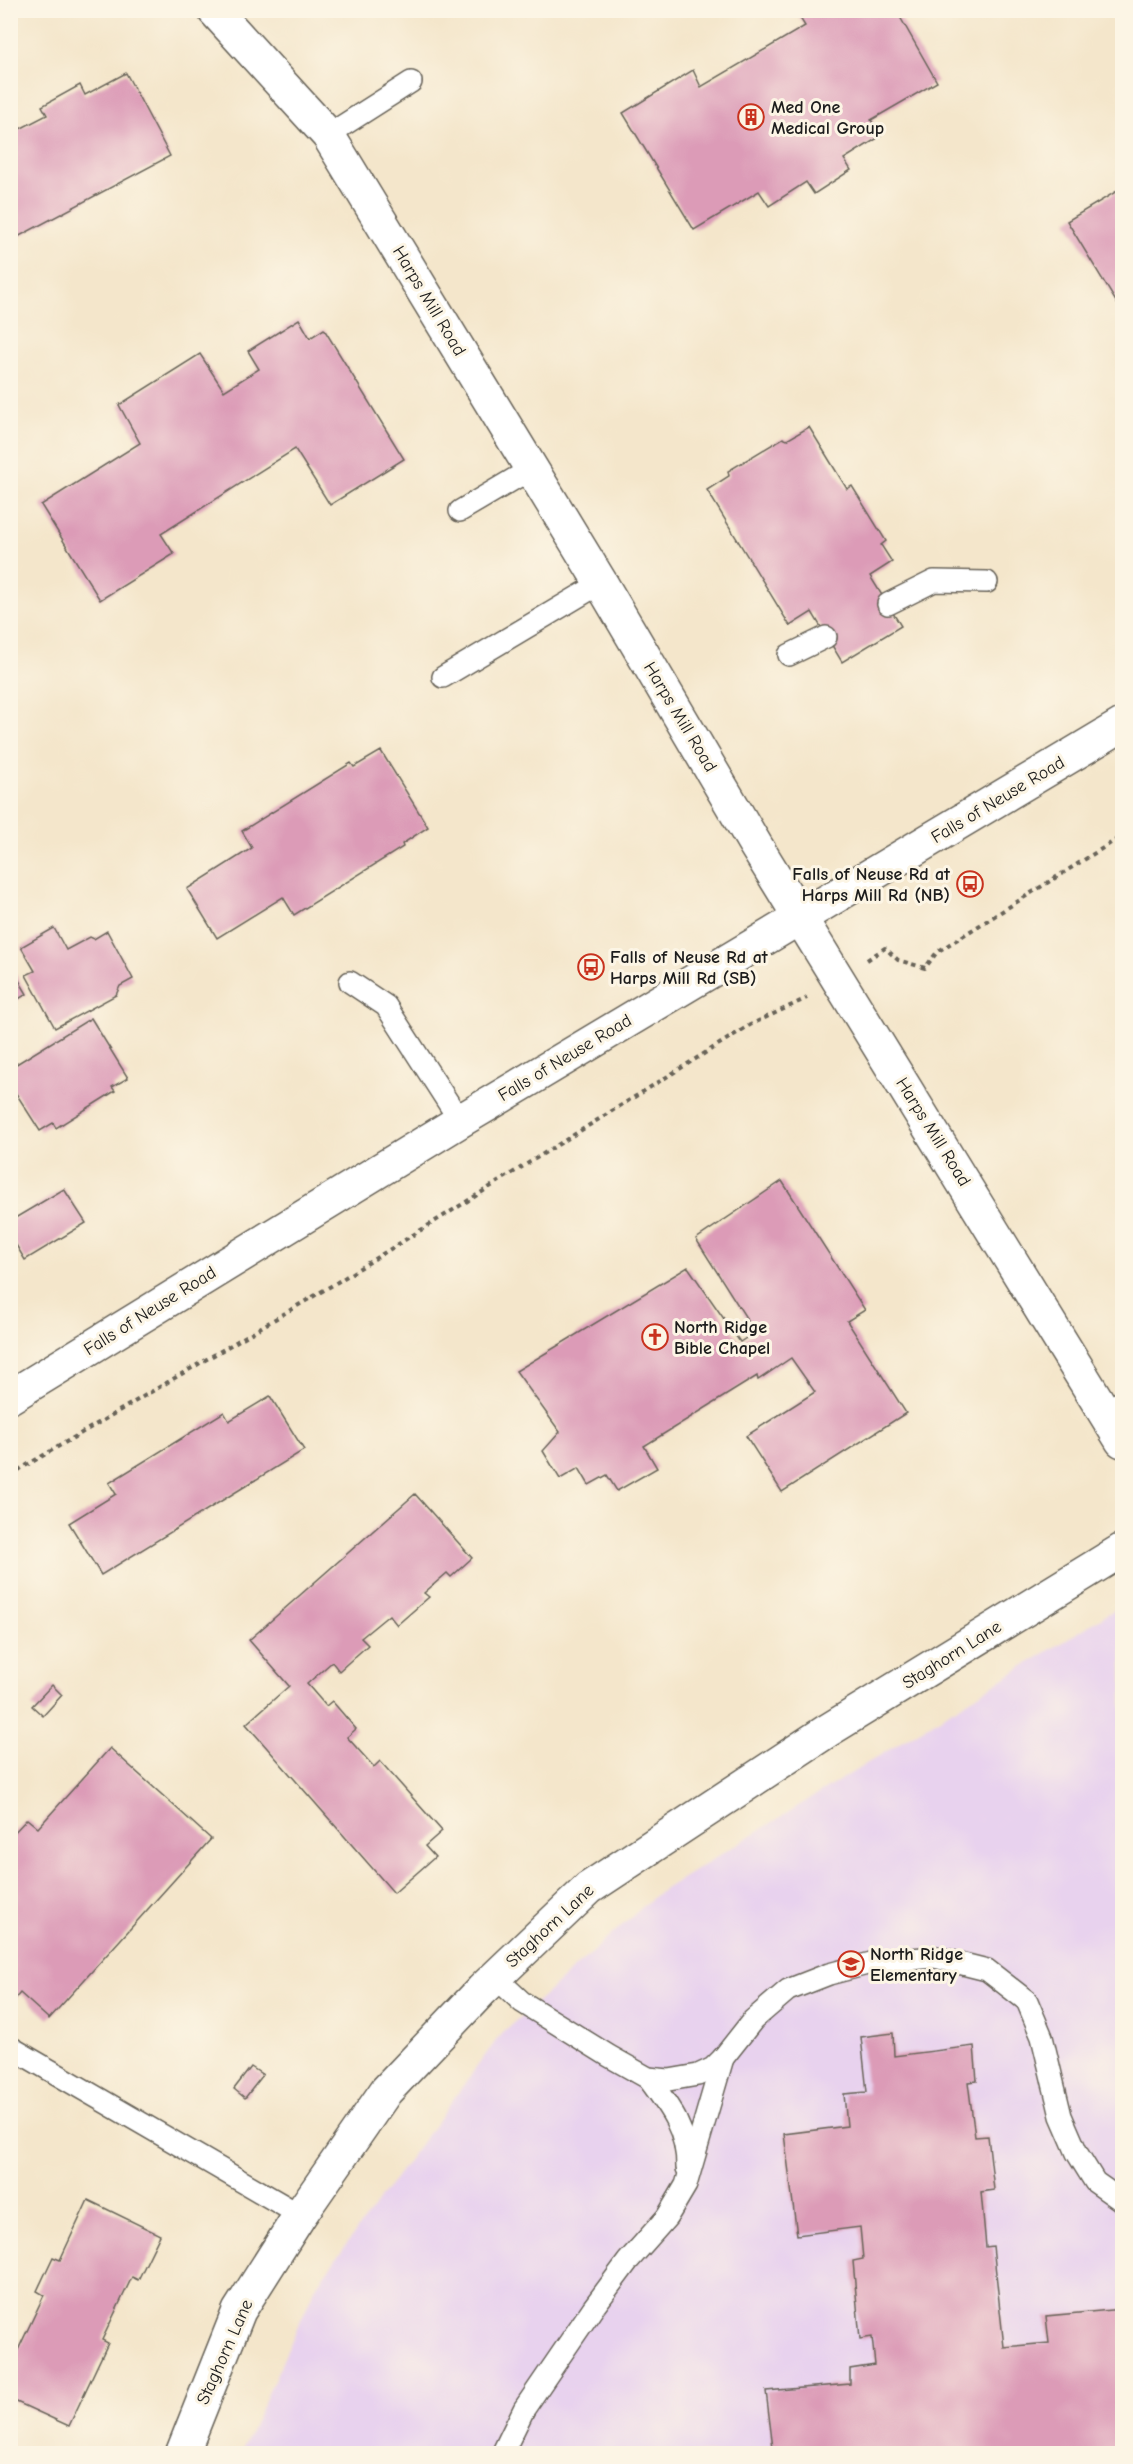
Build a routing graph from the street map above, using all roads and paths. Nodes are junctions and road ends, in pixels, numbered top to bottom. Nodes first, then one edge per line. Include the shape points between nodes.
1 (214, 10) edge
2 (411, 82) dead end
3 (328, 135) junction
4 (531, 470) junction
5 (460, 511) dead end
6 (987, 582) dead end
7 (601, 583) junction
8 (888, 604) dead end
9 (826, 637) dead end
10 (789, 655) dead end
11 (443, 676) dead end
12 (1122, 725) edge
13 (1122, 836) edge
14 (801, 917) junction
15 (885, 948) dead end
16 (350, 982) dead end
17 (798, 1004) dead end
18 (460, 1121) junction
19 (10, 1397) edge
20 (1114, 1406) edge
21 (1122, 1441) edge
22 (10, 1474) edge
23 (1122, 1550) edge
24 (495, 1977) junction
25 (10, 2047) edge
26 (723, 2058) junction
27 (648, 2078) junction
28 (686, 2185) junction
29 (1122, 2201) edge
30 (300, 2215) junction
31 (182, 2454) edge
32 (502, 2454) edge

1 - 3 street, Harps Mill Road
2 - 3 lane
3 - 4 street, Harps Mill Road
4 - 5 lane
4 - 7 street, Harps Mill Road
6 - 8 lane via 934,581
7 - 11 lane
7 - 14 street, Harps Mill Road
9 - 10 lane
12 - 14 street, Falls of Neuse Road
13 - 15 path via 937,952 925,968 898,960
14 - 18 street, Falls of Neuse Road
14 - 20 street, Harps Mill Road
16 - 18 lane via 386,1006
17 - 22 path via 750,1025 330,1286
18 - 19 street, Falls of Neuse Road
20 - 21 street, Harps Mill Road
23 - 24 street, Staghorn Lane via 827,1731 589,1888
24 - 27 lane via 522,2002
24 - 30 street, Staghorn Lane via 386,2091
25 - 30 lane
26 - 27 lane via 698,2075 669,2080
26 - 28 lane
26 - 29 lane via 753,2020 788,1990 829,1974 875,1962 935,1957 987,1970 1027,2001 1042,2037 1061,2116 1077,2153 1095,2182
27 - 28 lane via 683,2132
28 - 32 lane via 667,2217 593,2308 525,2409
30 - 31 street, Staghorn Lane via 239,2311

